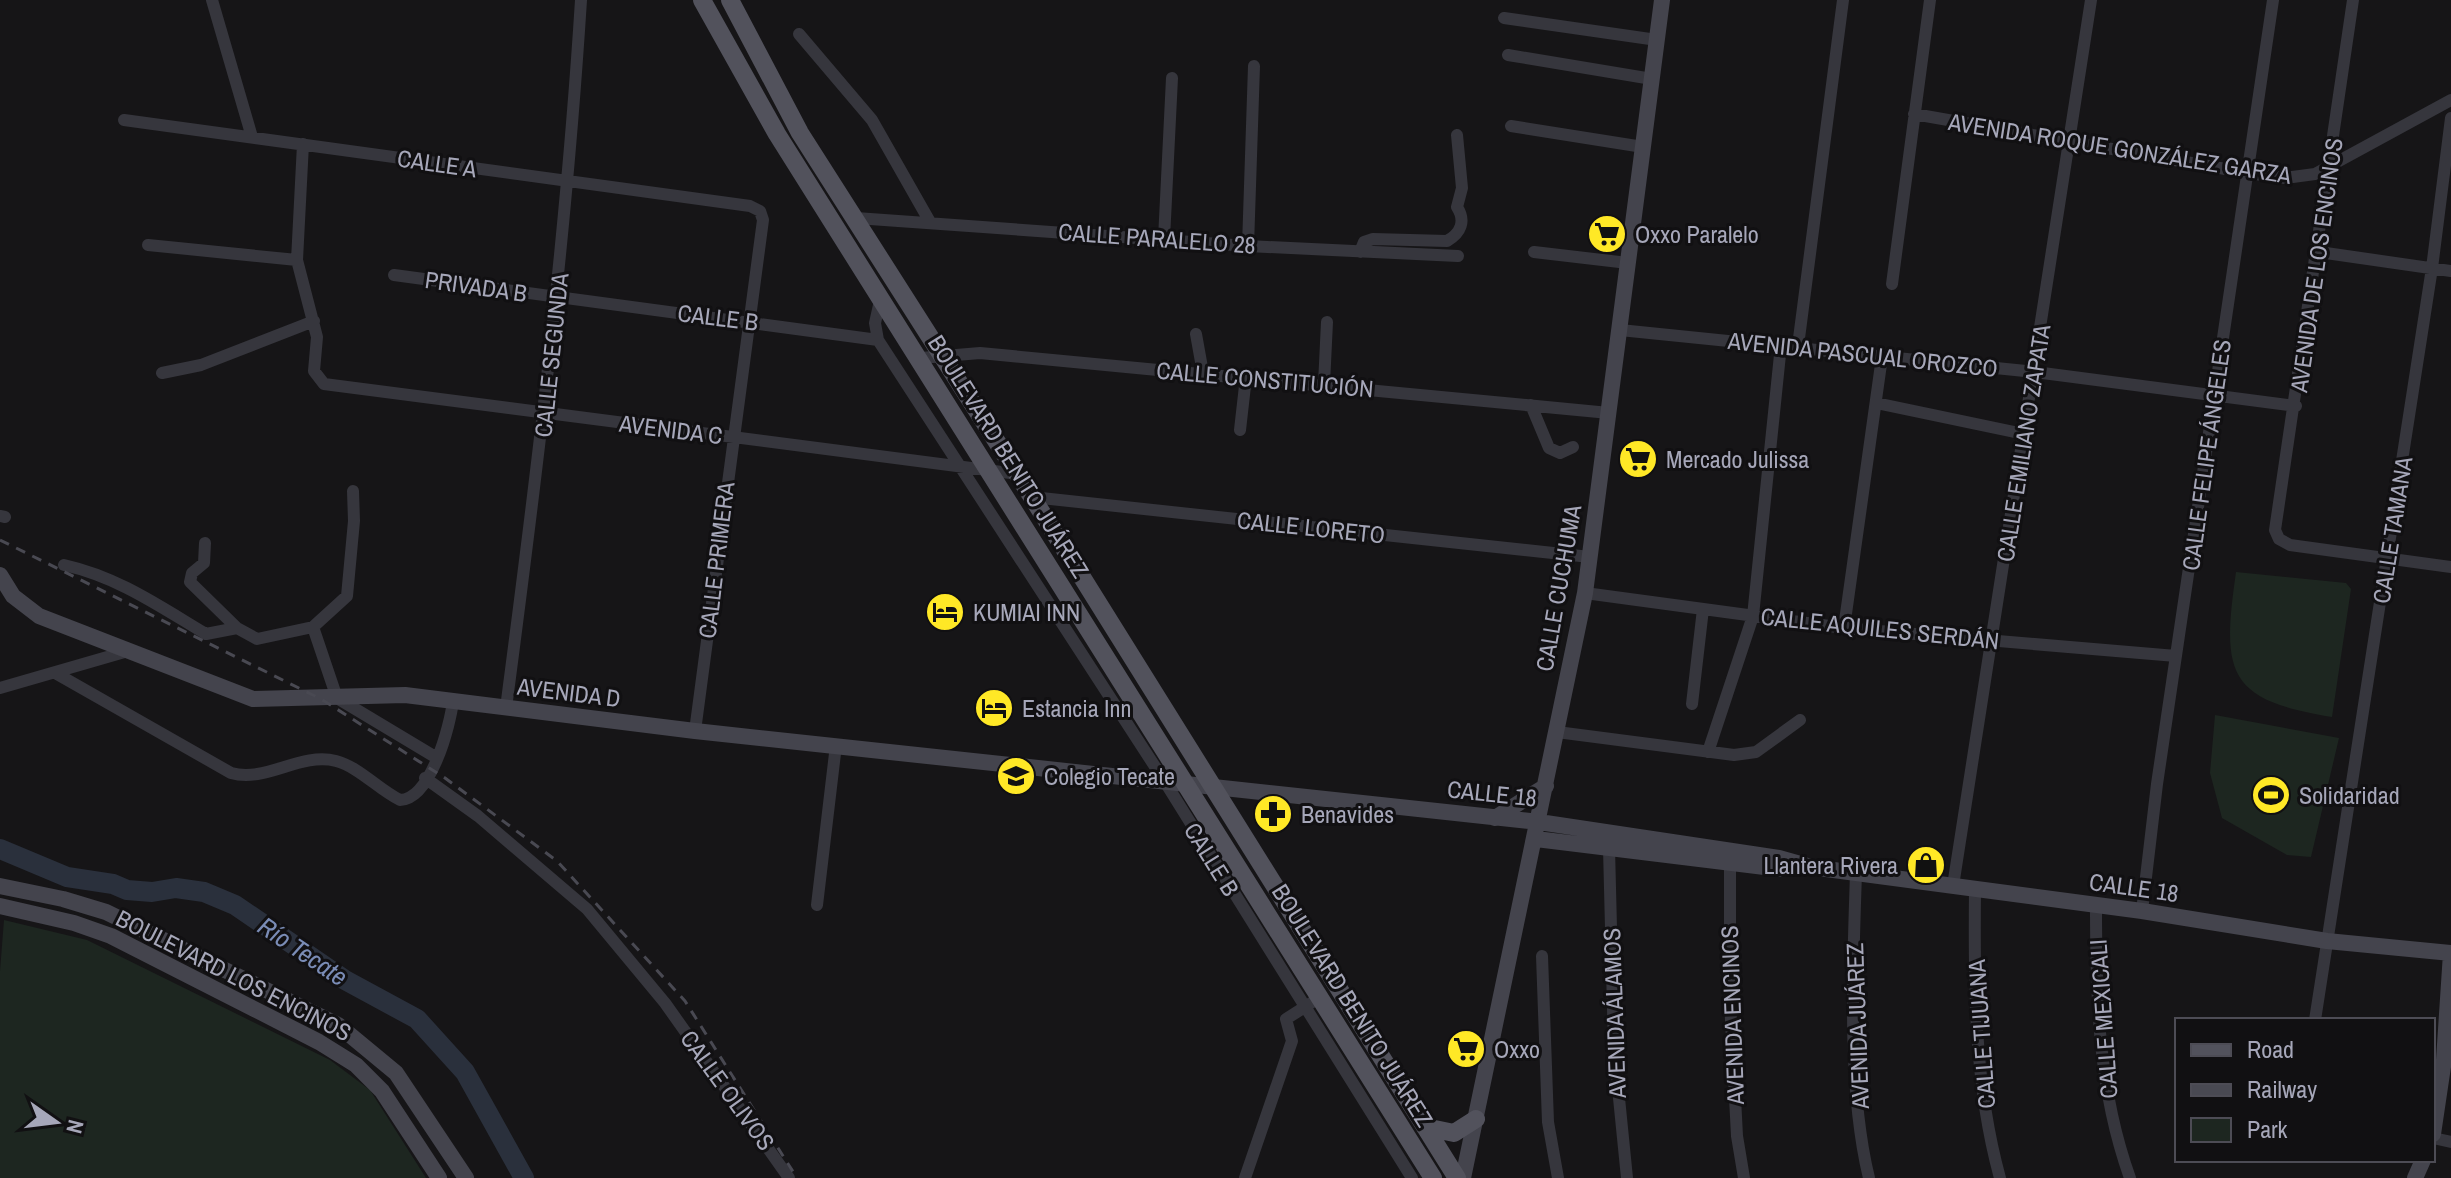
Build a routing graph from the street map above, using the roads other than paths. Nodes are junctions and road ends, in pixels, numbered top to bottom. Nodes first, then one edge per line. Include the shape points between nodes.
1 (212, 0) edge
2 (581, 0) edge
3 (702, 0) edge
4 (730, 0) edge
5 (1662, 0) edge
6 (1843, 0) edge
7 (1930, 0) edge
8 (2091, 0) edge
9 (2273, 0) edge
10 (2353, 0) edge
11 (1504, 18) dead end
12 (799, 34) dead end
13 (1657, 40) junction
14 (1508, 55) dead end
15 (1254, 66) dead end
16 (1172, 78) dead end
17 (1652, 79) junction
18 (757, 97) junction
19 (2451, 100) edge
20 (1914, 114) junction
21 (2451, 118) edge
22 (124, 120) dead end
23 (1511, 126) dead end
24 (1457, 135) dead end
25 (252, 137) junction
26 (2069, 141) junction
27 (303, 144) junction
28 (1643, 147) junction
29 (821, 165) junction
30 (2331, 167) junction
31 (2248, 173) junction
32 (569, 181) junction
33 (750, 206) joint
34 (856, 218) junction
35 (930, 222) junction
36 (1164, 239) junction
37 (148, 245) dead end
38 (1248, 246) junction
39 (1360, 252) junction
40 (1534, 252) dead end
41 (2319, 252) junction
42 (1458, 256) dead end
43 (297, 260) junction
44 (1628, 263) junction
45 (2432, 268) junction
46 (2451, 271) edge
47 (394, 275) dead end
48 (1892, 284) dead end
49 (881, 296) junction
50 (558, 297) junction
51 (314, 321) junction
52 (748, 321) junction
53 (1327, 322) dead end
54 (1620, 330) junction
55 (1196, 334) dead end
56 (878, 340) junction
57 (1781, 345) junction
58 (1798, 346) junction
59 (942, 354) junction
60 (1882, 357) junction
61 (921, 358) junction
62 (2035, 372) junction
63 (162, 373) dead end
64 (1203, 373) junction
65 (1246, 377) junction
66 (1324, 384) junction
67 (2216, 393) junction
68 (1876, 403) junction
69 (1531, 405) junction
70 (2296, 406) junction
71 (546, 413) junction
72 (1609, 413) junction
73 (1240, 430) dead end
74 (2024, 434) junction
75 (732, 437) junction
76 (1573, 447) dead end
77 (962, 469) junction
78 (990, 471) junction
79 (1018, 474) junction
80 (353, 491) dead end
81 (1032, 497) junction
82 (205, 543) dead end
83 (1590, 557) junction
84 (2388, 557) junction
85 (64, 565) dead end
86 (2451, 567) edge
87 (0, 575) edge
88 (1585, 593) junction
89 (1703, 609) junction
90 (1753, 616) junction
91 (313, 627) junction
92 (237, 628) junction
93 (1844, 628) junction
94 (1992, 639) junction
95 (128, 651) junction
96 (2176, 656) junction
97 (57, 674) junction
98 (0, 688) edge
99 (337, 698) junction
100 (453, 701) junction
101 (1692, 704) dead end
102 (506, 708) junction
103 (1800, 720) dead end
104 (695, 731) junction
105 (1557, 732) junction
106 (836, 745) junction
107 (1708, 752) junction
108 (437, 758) junction
109 (425, 778) junction
110 (1165, 782) junction
111 (1185, 783) junction
112 (1213, 786) junction
113 (1546, 786) junction
114 (1495, 818) junction
115 (1537, 831) junction
116 (1609, 848) junction
117 (1729, 858) junction
118 (1856, 873) junction
119 (0, 886) edge
120 (1953, 886) junction
121 (1975, 889) junction
122 (817, 905) dead end
123 (0, 906) edge
124 (2096, 906) junction
125 (2142, 911) junction
126 (2327, 941) junction
127 (2451, 953) edge
128 (1542, 956) dead end
129 (1312, 1002) junction
130 (2315, 1018) edge
131 (1476, 1119) junction
132 (2435, 1122) edge
133 (1425, 1127) junction
134 (439, 1178) edge
135 (466, 1178) edge
136 (789, 1178) edge
137 (1245, 1178) edge
138 (1412, 1178) edge
139 (1433, 1178) edge
140 (1457, 1178) edge
141 (1463, 1178) edge
142 (1558, 1178) edge
143 (1627, 1178) edge
144 (1744, 1178) edge
145 (1869, 1178) edge
146 (2000, 1178) edge
147 (2130, 1178) edge

1 - 25 street
2 - 32 street, CALLE SEGUNDA
3 - 18 main road, BOULEVARD BENITO JUÁREZ
4 - 29 main road, BOULEVARD BENITO JUÁREZ via 770,81
5 - 13 street, CALLE CUCHUMA
6 - 58 street
7 - 20 street
8 - 26 street, CALLE EMILIANO ZAPATA
9 - 31 street, CALLE FELIPE ÁNGELES
10 - 30 street, AVENIDA DE LOS ENCINOS
11 - 13 street
12 - 35 street via 872,120
13 - 17 street, CALLE CUCHUMA
14 - 17 street
15 - 38 street
16 - 36 street
17 - 28 street, CALLE CUCHUMA
18 - 29 main road via 765,97 798,147
18 - 49 main road, BOULEVARD BENITO JUÁREZ
19 - 30 street, AVENIDA ROQUE GONZÁLEZ GARZA
20 - 26 street, AVENIDA ROQUE GONZÁLEZ GARZA
20 - 48 street
21 - 45 street, CALLE TAMANA
22 - 25 street, CALLE A
23 - 28 street
24 - 39 street via 1462,188 1457,207 1463,216 1454,237 1373,239 1364,242
25 - 27 street, CALLE A
26 - 31 street, AVENIDA ROQUE GONZÁLEZ GARZA
26 - 62 street, CALLE EMILIANO ZAPATA
27 - 32 street, CALLE A
27 - 43 street
28 - 44 street, CALLE CUCHUMA
29 - 34 main road, BOULEVARD BENITO JUÁREZ
30 - 31 street, AVENIDA ROQUE GONZÁLEZ GARZA via 2300,178
30 - 41 street, AVENIDA DE LOS ENCINOS
31 - 67 street, CALLE FELIPE ÁNGELES
32 - 33 street, CALLE A
32 - 50 street, CALLE SEGUNDA
33 - 52 street, CALLE PRIMERA via 763,220
34 - 35 street, CALLE PARALELO 28
34 - 59 main road, BOULEVARD BENITO JUÁREZ
35 - 36 street, CALLE PARALELO 28
36 - 38 street, CALLE PARALELO 28
37 - 43 street
38 - 39 street, CALLE PARALELO 28
39 - 42 street, CALLE PARALELO 28
40 - 44 street
41 - 45 street
41 - 70 street, AVENIDA DE LOS ENCINOS
43 - 51 street
44 - 54 street, CALLE CUCHUMA
45 - 46 street
45 - 84 street, CALLE TAMANA
47 - 50 street, PRIVADA B
49 - 56 street via 875,323
49 - 61 main road, BOULEVARD BENITO JUÁREZ
50 - 52 street, CALLE B
50 - 71 street, CALLE SEGUNDA
51 - 63 street via 201,365
51 - 71 street, AVENIDA C via 314,371 324,384
52 - 56 street, CALLE B
52 - 75 street, CALLE PRIMERA
53 - 66 street
54 - 57 street, AVENIDA PASCUAL OROZCO
54 - 72 street, CALLE CUCHUMA
55 - 64 street
56 - 77 street, CALLE B
57 - 58 street, AVENIDA PASCUAL OROZCO
57 - 90 street
58 - 60 street, AVENIDA PASCUAL OROZCO
59 - 61 street, CALLE CONSTITUCIÓN
59 - 64 street, CALLE CONSTITUCIÓN
59 - 79 main road, BOULEVARD BENITO JUÁREZ
60 - 62 street, AVENIDA PASCUAL OROZCO
60 - 68 street
61 - 78 main road, BOULEVARD BENITO JUÁREZ
62 - 67 street, AVENIDA PASCUAL OROZCO
62 - 74 street, CALLE EMILIANO ZAPATA
64 - 65 street, CALLE CONSTITUCIÓN
65 - 66 street, CALLE CONSTITUCIÓN
65 - 73 street
66 - 69 street, CALLE CONSTITUCIÓN
67 - 70 street, AVENIDA PASCUAL OROZCO
67 - 96 street, CALLE FELIPE ÁNGELES
68 - 74 street
68 - 93 street
69 - 72 street, CALLE CONSTITUCIÓN
69 - 76 street via 1549,448 1560,453
70 - 84 street, AVENIDA DE LOS ENCINOS via 2275,530 2279,539 2290,545
71 - 75 street, AVENIDA C
71 - 102 street, CALLE SEGUNDA
72 - 83 street, CALLE CUCHUMA
74 - 94 street, CALLE EMILIANO ZAPATA
75 - 77 street, AVENIDA C
75 - 104 street, CALLE PRIMERA
77 - 78 street, AVENIDA C
77 - 110 street, CALLE B
78 - 79 street, AVENIDA C
78 - 111 main road, BOULEVARD BENITO JUÁREZ
79 - 81 main road, BOULEVARD BENITO JUÁREZ
80 - 91 street via 347,596
81 - 83 street, CALLE LORETO
81 - 112 main road, BOULEVARD BENITO JUÁREZ
82 - 92 street via 204,563 190,582
83 - 88 street, CALLE CUCHUMA
84 - 86 street
84 - 126 street, CALLE TAMANA
85 - 92 street via 127,586 206,634
87 - 95 street, AVENIDA D via 30,611
88 - 89 street, CALLE AQUILES SERDÁN
88 - 105 street, CALLE CUCHUMA
89 - 90 street, CALLE AQUILES SERDÁN
89 - 101 street
90 - 93 street, CALLE AQUILES SERDÁN
90 - 107 street
91 - 92 street via 257,639
91 - 99 street
93 - 94 street, CALLE AQUILES SERDÁN
94 - 96 street, CALLE AQUILES SERDÁN
94 - 120 street, CALLE EMILIANO ZAPATA
95 - 97 street
95 - 99 street, AVENIDA D via 253,699
96 - 125 street, CALLE FELIPE ÁNGELES
97 - 98 street
97 - 109 street via 231,773 249,776 334,760 406,800
99 - 100 street, AVENIDA D via 395,694
99 - 108 street
100 - 102 street, AVENIDA D
100 - 108 street via 450,727
102 - 104 street, AVENIDA D
103 - 107 street via 1756,752
104 - 106 street, AVENIDA D
105 - 107 street
105 - 113 street, CALLE CUCHUMA
106 - 110 street, AVENIDA D
106 - 122 street
108 - 109 street
109 - 136 street, CALLE OLIVOS via 575,896 665,1003
110 - 111 street, CALLE 18
110 - 129 street, CALLE B
111 - 112 street, CALLE 18
111 - 129 main road, BOULEVARD BENITO JUÁREZ
112 - 114 street, CALLE 18
112 - 133 main road, BOULEVARD BENITO JUÁREZ
113 - 114 street
113 - 115 street, CALLE CUCHUMA
114 - 115 street, CALLE 18
115 - 116 street, CALLE 18
115 - 117 street, CALLE 18
115 - 131 street, CALLE CUCHUMA
116 - 117 street, CALLE 18
116 - 143 street, AVENIDA ÁLAMOS via 1614,1048
117 - 118 street, CALLE 18
117 - 144 street, AVENIDA ENCINOS via 1731,1016
118 - 120 street, CALLE 18
118 - 145 street, AVENIDA JUÁREZ via 1855,1035
119 - 135 street, BOULEVARD LOS ENCINOS via 106,912 338,1025 396,1073
120 - 121 street, CALLE 18
121 - 124 street, CALLE 18
121 - 146 street, CALLE TIJUANA via 1979,1075
123 - 134 street, BOULEVARD LOS ENCINOS via 111,936 338,1053 382,1091
124 - 125 street, CALLE 18
124 - 147 street, CALLE MEXICALI via 2102,1071
125 - 126 street, CALLE 18
126 - 127 street, CALLE 18
126 - 130 street, CALLE TAMANA
127 - 132 street
128 - 142 street via 1548,1122
129 - 137 street via 1286,1019 1292,1041
129 - 138 street, CALLE B
129 - 139 main road, BOULEVARD BENITO JUÁREZ
131 - 133 main road via 1454,1133
131 - 141 street, CALLE CUCHUMA
133 - 140 main road, BOULEVARD BENITO JUÁREZ

